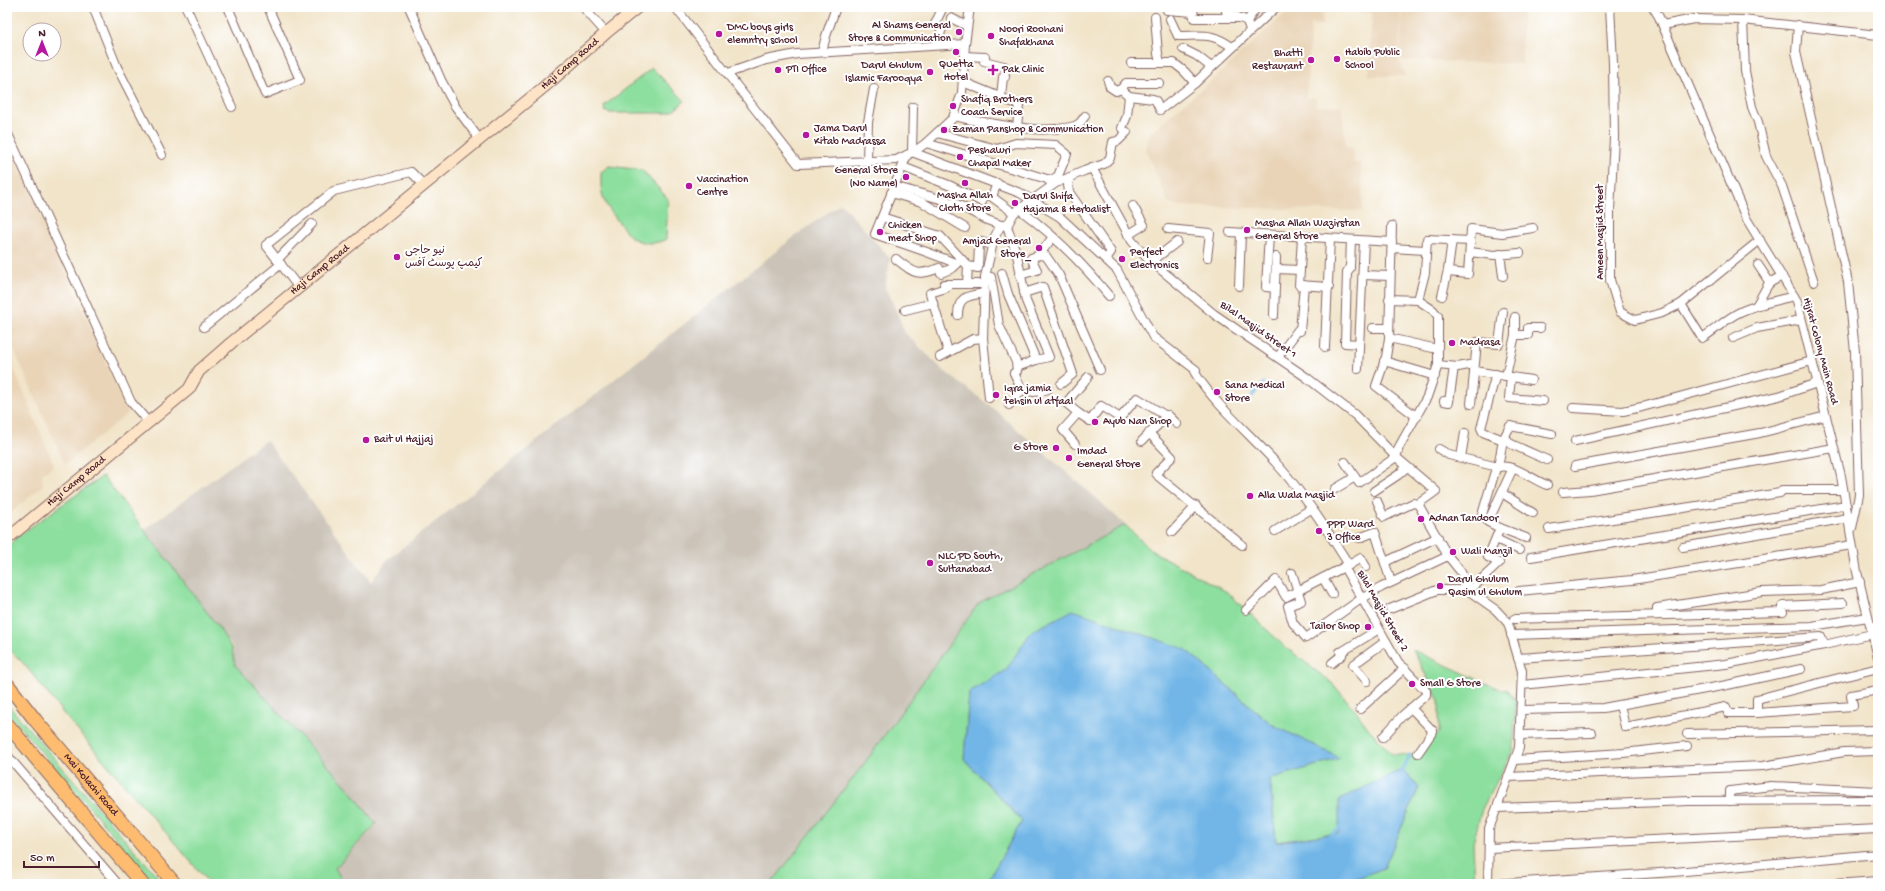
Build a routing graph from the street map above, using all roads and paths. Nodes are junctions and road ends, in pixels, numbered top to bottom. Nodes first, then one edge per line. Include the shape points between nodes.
1 (93, 7) edge
2 (186, 7) edge
3 (228, 7) edge
4 (268, 7) edge
5 (409, 7) edge
6 (583, 7) edge
7 (638, 7) edge
8 (675, 7) edge
9 (836, 7) edge
10 (943, 7) edge
11 (970, 7) edge
12 (1166, 7) edge
13 (1226, 7) edge
14 (1257, 7) edge
15 (1276, 7) edge
16 (1610, 7) edge
17 (1654, 7) edge
18 (1193, 9) edge
19 (1155, 17) dead end
20 (951, 18) dead end
21 (1170, 19) dead end
22 (1244, 19) junction
23 (1743, 20) junction
24 (1663, 25) junction
25 (1798, 25) junction
26 (967, 26) junction
27 (1250, 30) junction
28 (606, 33) junction
29 (1878, 35) edge
30 (965, 44) junction
31 (937, 45) junction
32 (1232, 47) junction
33 (1183, 49) dead end
34 (822, 52) junction
35 (964, 56) junction
36 (1160, 62) junction
37 (1131, 63) dead end
38 (1211, 67) junction
39 (728, 73) junction
40 (1108, 81) dead end
41 (963, 82) junction
42 (1159, 83) dead end
43 (1194, 83) junction
44 (874, 90) dead end
45 (1121, 90) junction
46 (1129, 96) junction
47 (1001, 98) junction
48 (232, 106) dead end
49 (913, 106) dead end
50 (954, 115) junction
51 (1085, 116) dead end
52 (1017, 128) junction
53 (7, 132) edge
54 (937, 132) junction
55 (480, 140) junction
56 (926, 143) junction
57 (910, 153) junction
58 (162, 155) dead end
59 (867, 162) junction
60 (902, 167) junction
61 (1092, 168) junction
62 (1070, 177) junction
63 (1051, 183) junction
64 (996, 184) junction
65 (424, 186) junction
66 (892, 189) junction
67 (1032, 200) junction
68 (982, 202) dead end
69 (1133, 206) dead end
70 (1017, 211) junction
71 (882, 217) junction
72 (312, 224) dead end
73 (1004, 226) junction
74 (1392, 226) dead end
75 (964, 228) dead end
76 (1168, 228) dead end
77 (1534, 228) dead end
78 (1230, 232) dead end
79 (1241, 233) junction
80 (1128, 235) junction
81 (1269, 235) junction
82 (1053, 237) junction
83 (1302, 237) junction
84 (1330, 239) junction
85 (1351, 240) junction
86 (1452, 240) junction
87 (1760, 240) junction
88 (1364, 241) junction
89 (1470, 241) junction
90 (1177, 242) dead end
91 (992, 245) junction
92 (1392, 245) junction
93 (1426, 250) junction
94 (1470, 252) junction
95 (1520, 253) dead end
96 (1500, 254) junction
97 (1039, 255) junction
98 (1276, 257) dead end
99 (1207, 258) dead end
100 (896, 259) dead end
101 (1106, 259) junction
102 (959, 261) junction
103 (279, 262) junction
104 (1151, 262) junction
105 (1758, 265) dead end
106 (968, 266) junction
107 (1276, 269) junction
108 (1300, 270) junction
109 (1448, 272) junction
110 (1002, 273) dead end
111 (1020, 275) junction
112 (1363, 275) junction
113 (1390, 276) junction
114 (1502, 276) dead end
115 (1782, 276) junction
116 (984, 280) junction
117 (1814, 282) dead end
118 (967, 283) junction
119 (1770, 283) junction
120 (1304, 285) junction
121 (1239, 286) dead end
122 (1329, 287) junction
123 (299, 288) junction
124 (1275, 288) junction
125 (984, 293) junction
126 (1024, 293) junction
127 (1109, 296) dead end
128 (1442, 296) dead end
129 (1794, 296) junction
130 (1389, 299) junction
131 (1418, 300) junction
132 (934, 304) junction
133 (1681, 304) junction
134 (1756, 306) junction
135 (905, 310) dead end
136 (1504, 312) dead end
137 (958, 315) dead end
138 (1274, 316) dead end
139 (1515, 318) dead end
140 (1801, 320) junction
141 (204, 327) dead end
142 (1373, 328) dead end
143 (1389, 328) junction
144 (1540, 328) dead end
145 (1515, 335) junction
146 (983, 338) junction
147 (1389, 338) junction
148 (1734, 338) dead end
149 (1359, 344) junction
150 (1325, 347) dead end
151 (1437, 349) junction
152 (948, 351) junction
153 (940, 357) dead end
154 (1278, 357) junction
155 (1036, 360) junction
156 (1384, 361) junction
157 (1812, 361) junction
158 (1438, 365) junction
159 (1017, 367) junction
160 (1454, 367) junction
161 (1474, 367) junction
162 (1358, 369) dead end
163 (1100, 370) dead end
164 (1496, 374) junction
165 (1435, 376) junction
166 (1508, 376) junction
167 (1088, 377) dead end
168 (1531, 380) dead end
169 (1817, 383) junction
170 (1061, 384) dead end
171 (1048, 389) dead end
172 (1022, 390) junction
173 (989, 398) dead end
174 (1444, 401) dead end
175 (1543, 401) dead end
176 (1471, 404) dead end
177 (1010, 405) dead end
178 (1573, 408) dead end
179 (1078, 413) junction
180 (1166, 416) junction
181 (1826, 416) junction
182 (1417, 417) junction
183 (149, 424) junction
184 (1177, 424) dead end
185 (1149, 433) junction
186 (1465, 433) dead end
187 (1552, 434) dead end
188 (1504, 438) junction
189 (1142, 441) dead end
190 (1575, 441) dead end
191 (1075, 444) dead end
192 (1834, 448) junction
193 (1439, 449) dead end
194 (1396, 457) junction
195 (1461, 457) junction
196 (1547, 460) dead end
197 (1345, 462) dead end
198 (1575, 466) dead end
199 (1407, 467) junction
200 (1498, 467) junction
201 (1513, 468) junction
202 (1355, 477) junction
203 (1547, 485) dead end
204 (1334, 489) dead end
205 (1843, 490) junction
206 (1374, 491) dead end
207 (1563, 492) dead end
208 (1502, 493) junction
209 (1377, 501) dead end
210 (1418, 504) junction
211 (1846, 505) junction
212 (1196, 506) junction
213 (1311, 509) junction
214 (1534, 513) dead end
215 (1481, 518) dead end
216 (1848, 518) junction
217 (1500, 528) junction
218 (1549, 529) dead end
219 (1275, 531) dead end
220 (1172, 532) dead end
221 (1850, 533) junction
222 (1438, 537) junction
223 (1359, 538) dead end
224 (1526, 538) dead end
225 (7, 539) edge
226 (1496, 539) junction
227 (1242, 545) dead end
228 (1852, 545) junction
229 (1684, 547) dead end
230 (1519, 550) dead end
231 (1448, 556) junction
232 (1532, 557) dead end
233 (1385, 562) junction
234 (1347, 566) junction
235 (1366, 567) dead end
236 (1292, 573) dead end
237 (1323, 578) junction
238 (1392, 582) junction
239 (1860, 582) junction
240 (1469, 590) junction
241 (1298, 591) junction
242 (1519, 591) dead end
243 (1332, 594) dead end
244 (1361, 599) junction
245 (1843, 603) dead end
246 (1390, 609) dead end
247 (1246, 610) dead end
248 (1656, 614) junction
249 (1868, 617) junction
250 (1510, 620) junction
251 (1378, 630) junction
252 (1872, 634) junction
253 (1511, 635) junction
254 (1386, 641) junction
255 (1824, 645) junction
256 (1878, 657) edge
257 (1518, 658) junction
258 (1332, 663) dead end
259 (1405, 668) junction
260 (1878, 668) edge
261 (1801, 669) dead end
262 (1366, 681) dead end
263 (7, 684) edge
264 (1522, 685) junction
265 (1878, 690) edge
266 (1620, 705) junction
267 (1411, 708) junction
268 (1360, 709) dead end
269 (1521, 710) junction
270 (1757, 713) junction
271 (7, 724) edge
272 (1878, 730) edge
273 (1592, 734) dead end
274 (1688, 734) dead end
275 (1520, 736) junction
276 (1383, 737) dead end
277 (1688, 746) dead end
278 (1878, 751) edge
279 (1418, 753) dead end
280 (7, 756) edge
281 (1515, 760) junction
282 (1508, 777) junction
283 (1878, 791) edge
284 (1878, 800) edge
285 (1730, 801) junction
286 (1497, 808) junction
287 (1878, 829) edge
288 (1488, 848) junction
289 (1878, 854) edge
290 (1878, 881) edge
291 (118, 884) edge
292 (142, 884) edge
293 (175, 884) edge
294 (1488, 884) edge
295 (1494, 884) edge
296 (1834, 884) edge

1 - 58 street via 118,67
2 - 48 street
3 - 4 street via 265,94 300,80
5 - 55 street via 442,82 455,106
6 - 28 street
7 - 28 street, Haji Camp Road
8 - 39 street
9 - 34 street
10 - 31 street via 935,24 942,28
11 - 26 street
12 - 18 street via 1166,10
13 - 22 street via 1226,12
14 - 22 street
15 - 27 street
16 - 133 street, Ameen Masjid Street via 1614,123 1610,280 1620,312 1635,320 1662,314
17 - 24 street, Hijrat Colony Main Road
18 - 22 street via 1194,18
19 - 36 street
20 - 26 street
21 - 32 street via 1178,36 1210,36 1219,38
22 - 27 street
23 - 24 street via 1694,19
23 - 25 street
23 - 117 street via 1745,71 1752,107 1766,156 1782,186
24 - 87 street, Hijrat Colony Main Road via 1746,218
25 - 29 street
25 - 221 street via 1796,52 1848,282 1855,352 1859,495
26 - 30 street
27 - 32 street
28 - 55 street, Haji Camp Road
30 - 31 street
30 - 35 street
31 - 34 street
32 - 38 street
33 - 38 street
34 - 39 street via 766,60
35 - 41 street
35 - 47 street via 985,57 984,61 1004,66
36 - 37 street
36 - 43 street via 1174,63
38 - 43 street
39 - 59 street via 798,164
40 - 45 street via 1116,92
41 - 47 street
41 - 50 street
42 - 45 street via 1126,83
43 - 46 street via 1160,110 1156,101
44 - 59 street via 868,122
45 - 46 street
46 - 61 street via 1125,130 1118,141 1113,142 1110,158 1104,164
47 - 52 street via 1019,104
49 - 57 street
50 - 52 street
50 - 54 street
51 - 52 street via 1080,123 1068,128 1041,131
53 - 183 street via 131,402
54 - 56 street
54 - 63 street via 997,149 1016,143 1056,145 1067,154 1058,176
55 - 65 street, Haji Camp Road
56 - 57 street
56 - 63 street
57 - 59 street via 896,160
57 - 60 street
57 - 64 street
60 - 66 street
60 - 68 street
61 - 62 street
61 - 80 street, Bilal Masjid Street 1
62 - 63 street
62 - 101 street via 1069,192 1111,252
63 - 67 street
64 - 67 street
64 - 70 street via 992,197
65 - 103 street via 412,172 334,191 266,245
65 - 123 street, Haji Camp Road
66 - 71 street
66 - 73 street via 955,203
66 - 75 street via 922,202
67 - 70 street
67 - 101 street via 1060,217
69 - 80 street via 1144,225
70 - 73 street
70 - 82 street
71 - 102 street via 940,236
71 - 102 street via 874,234 911,248
72 - 103 street
73 - 91 street
73 - 111 street via 1017,255
74 - 92 street
76 - 99 street via 1210,233
77 - 89 street via 1502,233 1471,229
78 - 79 street
79 - 81 street
79 - 121 street
80 - 104 street, Bilal Masjid Street 1
81 - 83 street
81 - 124 street via 1266,287
82 - 97 street
82 - 127 street
83 - 84 street
83 - 108 street
84 - 85 street
84 - 122 street
85 - 88 street
85 - 149 street via 1350,268 1347,272 1345,343
86 - 89 street
86 - 93 street via 1426,239
86 - 109 street
87 - 115 street, Hijrat Colony Main Road
87 - 133 street, Ameen Masjid Street
88 - 92 street
88 - 112 street
89 - 94 street
90 - 104 street
91 - 106 street via 981,242 978,268
91 - 116 street
92 - 93 street
92 - 113 street
93 - 131 street via 1425,273
94 - 96 street
94 - 109 street via 1468,274
95 - 96 street
96 - 114 street
97 - 111 street via 1031,258 1037,270
97 - 163 street via 1046,256 1058,275
98 - 107 street
100 - 102 street via 919,274 939,268 941,273 953,268
101 - 213 street, Bilal Masjid Street 2 via 1117,270 1153,337 1196,370 1194,373 1206,391 1277,464
102 - 106 street
103 - 123 street
103 - 141 street
104 - 154 street, Bilal Masjid Street 1 via 1214,314
105 - 119 street
106 - 118 street
107 - 108 street
107 - 124 street
108 - 120 street via 1299,285
109 - 128 street
110 - 155 street via 1008,294
111 - 126 street
112 - 113 street
112 - 149 street
113 - 130 street
115 - 119 street
115 - 129 street, Hijrat Colony Main Road
116 - 118 street
116 - 125 street
116 - 159 street via 991,277 999,325
118 - 132 street via 944,284 946,288 930,293
119 - 134 street
120 - 122 street
120 - 154 street via 1299,331
122 - 150 street
123 - 183 street, Haji Camp Road via 199,371 189,389
124 - 138 street
125 - 137 street via 966,297 960,302
125 - 146 street
126 - 155 street via 1049,357
126 - 170 street via 1043,288 1073,374
129 - 134 street
129 - 140 street, Hijrat Colony Main Road
130 - 131 street
130 - 143 street
131 - 151 street via 1438,316
132 - 135 street
132 - 152 street
133 - 134 street via 1702,338 1740,312
136 - 161 street via 1499,344 1477,342
139 - 145 street
140 - 148 street via 1757,328
140 - 157 street, Hijrat Colony Main Road
142 - 143 street
143 - 147 street
144 - 145 street via 1528,328 1528,335
145 - 166 street
146 - 152 street via 973,339
146 - 173 street
147 - 151 street
147 - 156 street
149 - 162 street
151 - 158 street
152 - 153 street
154 - 194 street, Bilal Masjid Street 1 via 1355,415
155 - 159 street
156 - 165 street
156 - 182 street via 1376,386
157 - 169 street, Hijrat Colony Main Road
157 - 178 street via 1642,408 1624,411
158 - 160 street
158 - 165 street
159 - 172 street via 1014,373
160 - 161 street
160 - 174 street via 1449,402
161 - 164 street
161 - 176 street
164 - 166 street
164 - 188 street via 1481,428 1483,432
165 - 182 street
166 - 168 street
166 - 175 street via 1509,398
167 - 179 street via 1066,403
169 - 181 street, Hijrat Colony Main Road
169 - 190 street via 1779,396
171 - 172 street via 1030,393
172 - 177 street
179 - 180 street via 1090,421 1101,406 1120,418 1137,398
179 - 191 street via 1063,430
180 - 184 street
180 - 185 street
181 - 192 street, Hijrat Colony Main Road
181 - 198 street via 1760,433
182 - 194 street
183 - 225 street, Haji Camp Road
185 - 189 street
185 - 212 street via 1172,457 1156,473
186 - 195 street
187 - 188 street via 1510,426
188 - 196 street via 1511,444
188 - 200 street
192 - 205 street, Hijrat Colony Main Road
192 - 207 street via 1590,490
193 - 195 street
194 - 199 street, Bilal Masjid Street 1
194 - 202 street via 1359,483
195 - 200 street
197 - 202 street
199 - 206 street
199 - 210 street, Bilal Masjid Street 1 via 1436,491
200 - 201 street
200 - 215 street
201 - 203 street
201 - 208 street
202 - 204 street
205 - 211 street, Hijrat Colony Main Road
205 - 218 street via 1782,490 1780,493
208 - 214 street
208 - 217 street via 1488,522
209 - 210 street via 1384,517 1413,503
210 - 222 street
211 - 216 street, Hijrat Colony Main Road
211 - 232 street
212 - 220 street
212 - 227 street
213 - 219 street
213 - 234 street, Bilal Masjid Street 2 via 1326,528
216 - 221 street, Hijrat Colony Main Road
216 - 229 street
217 - 224 street
217 - 226 street
221 - 228 street, Hijrat Colony Main Road
222 - 231 street
222 - 233 street
223 - 233 street via 1375,532
226 - 230 street
226 - 240 street via 1488,557 1499,563
228 - 239 street, Hijrat Colony Main Road
228 - 242 street via 1632,580
231 - 238 street
231 - 240 street via 1461,572
233 - 238 street
234 - 235 street via 1361,558
234 - 237 street
234 - 244 street, Bilal Masjid Street 2
236 - 241 street
237 - 241 street
237 - 243 street
238 - 244 street
239 - 248 street via 1821,590 1762,592 1656,608
239 - 249 street, Hijrat Colony Main Road
240 - 246 street via 1437,590
240 - 250 street
241 - 244 street via 1301,601 1288,606 1293,623 1306,638
241 - 247 street via 1286,597 1276,580
244 - 251 street, Bilal Masjid Street 2
245 - 248 street via 1783,606 1783,612
248 - 250 street
249 - 252 street, Hijrat Colony Main Road
249 - 253 street via 1812,626
250 - 253 street
251 - 254 street, Bilal Masjid Street 2
251 - 258 street via 1340,652 1342,655
252 - 255 street
252 - 256 street, Hijrat Colony Main Road
253 - 257 street
254 - 259 street, Bilal Masjid Street 2 via 1398,662
254 - 262 street via 1353,665
255 - 257 street via 1821,637
255 - 264 street via 1726,664
257 - 264 street via 1522,670
259 - 267 street, Bilal Masjid Street 2 via 1426,691 1426,695
259 - 268 street
260 - 270 street via 1757,699
261 - 266 street
263 - 293 main road, Mai Kolachi Road
264 - 269 street
265 - 270 street via 1851,695 1853,706
266 - 269 street via 1603,708
266 - 270 street via 1625,727 1726,707 1728,713
267 - 276 street, Bilal Masjid Street 2
267 - 279 street via 1433,731
269 - 275 street
271 - 292 main road
272 - 274 street
273 - 275 street
275 - 281 street
277 - 281 street
278 - 282 street via 1844,752 1763,766
280 - 291 street
281 - 282 street
282 - 286 street
283 - 285 street via 1771,786 1730,791
284 - 285 street
285 - 286 street
286 - 288 street via 1489,829
287 - 288 street
288 - 294 street
289 - 295 street via 1674,872
290 - 296 street

